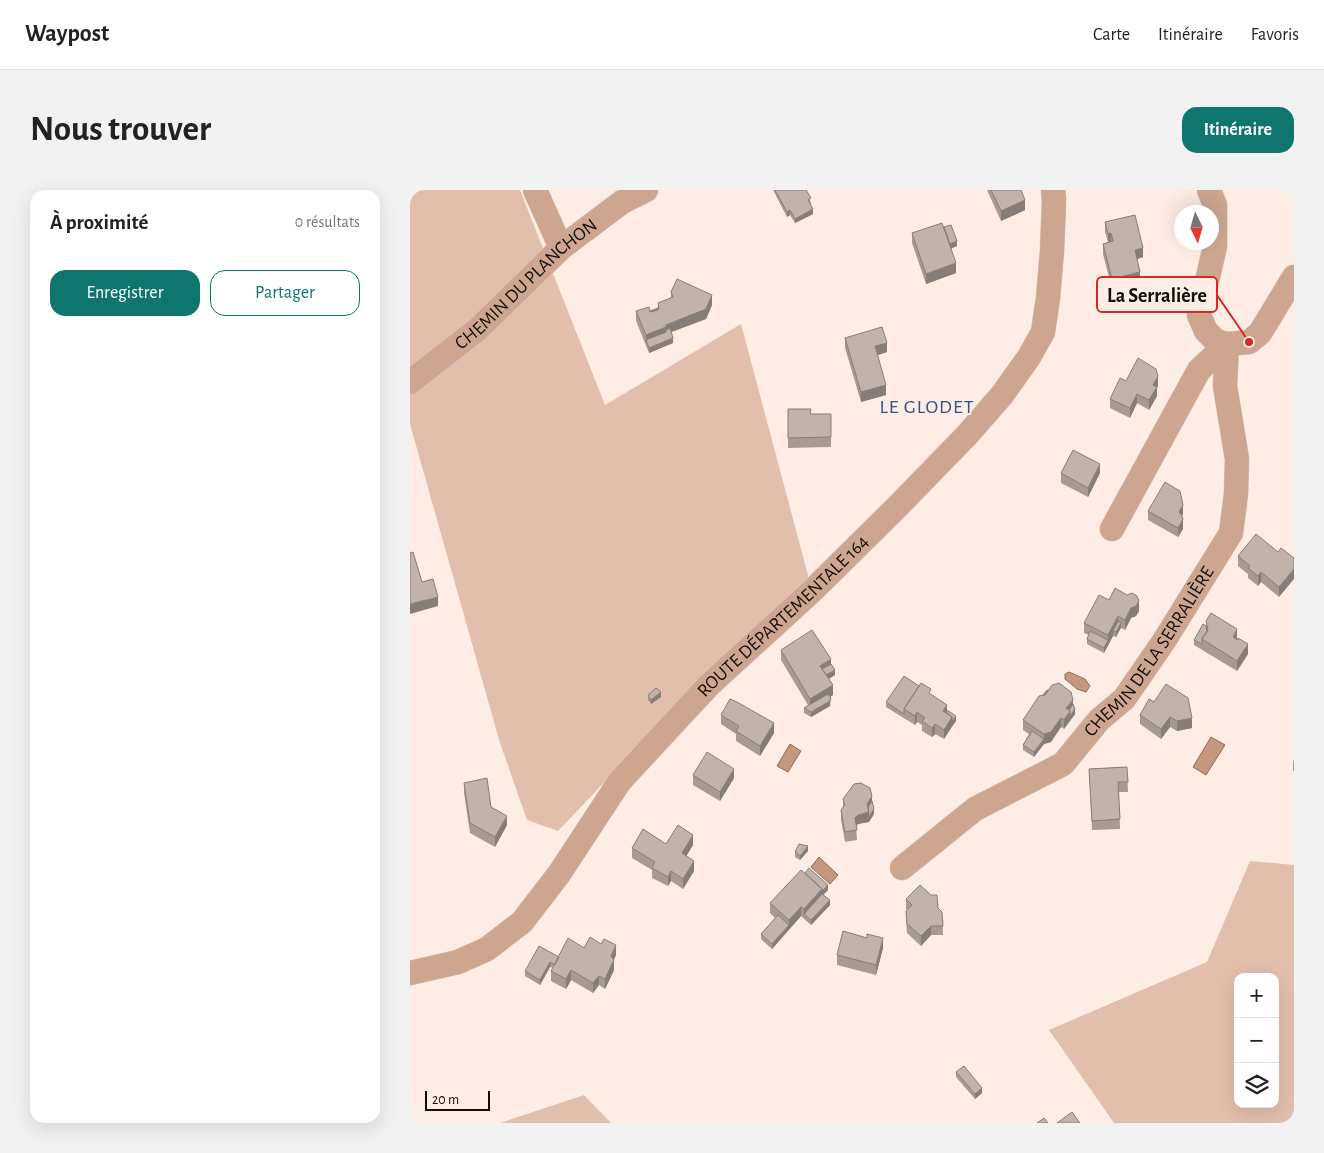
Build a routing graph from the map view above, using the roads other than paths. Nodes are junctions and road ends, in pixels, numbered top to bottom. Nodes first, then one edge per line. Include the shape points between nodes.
1 (535, 190) edge
2 (646, 190) edge
3 (1053, 190) edge
4 (1209, 190) edge
5 (560, 248) junction
6 (1294, 277) edge
7 (1227, 344) junction
8 (410, 382) edge
9 (1112, 529) dead end
10 (902, 868) dead end
11 (410, 973) edge

1 - 5 street
2 - 5 street, CHEMIN DU PLANCHON via 622,202
3 - 11 street, ROUTE DÉPARTEMENTALE 164 via 1052,251 1043,332 1002,395 898,506 812,591 709,685 620,781 559,874 522,922 487,949 458,962
4 - 7 street via 1216,205 1215,246 1199,315 1206,331 1216,341
5 - 8 street, CHEMIN DU PLANCHON via 477,330
6 - 7 street via 1260,333 1249,342
7 - 9 street via 1199,370
7 - 10 street, CHEMIN DE LA SERRALIÈRE via 1225,386 1237,459 1231,533 1124,699 1099,720 1063,764 975,809

